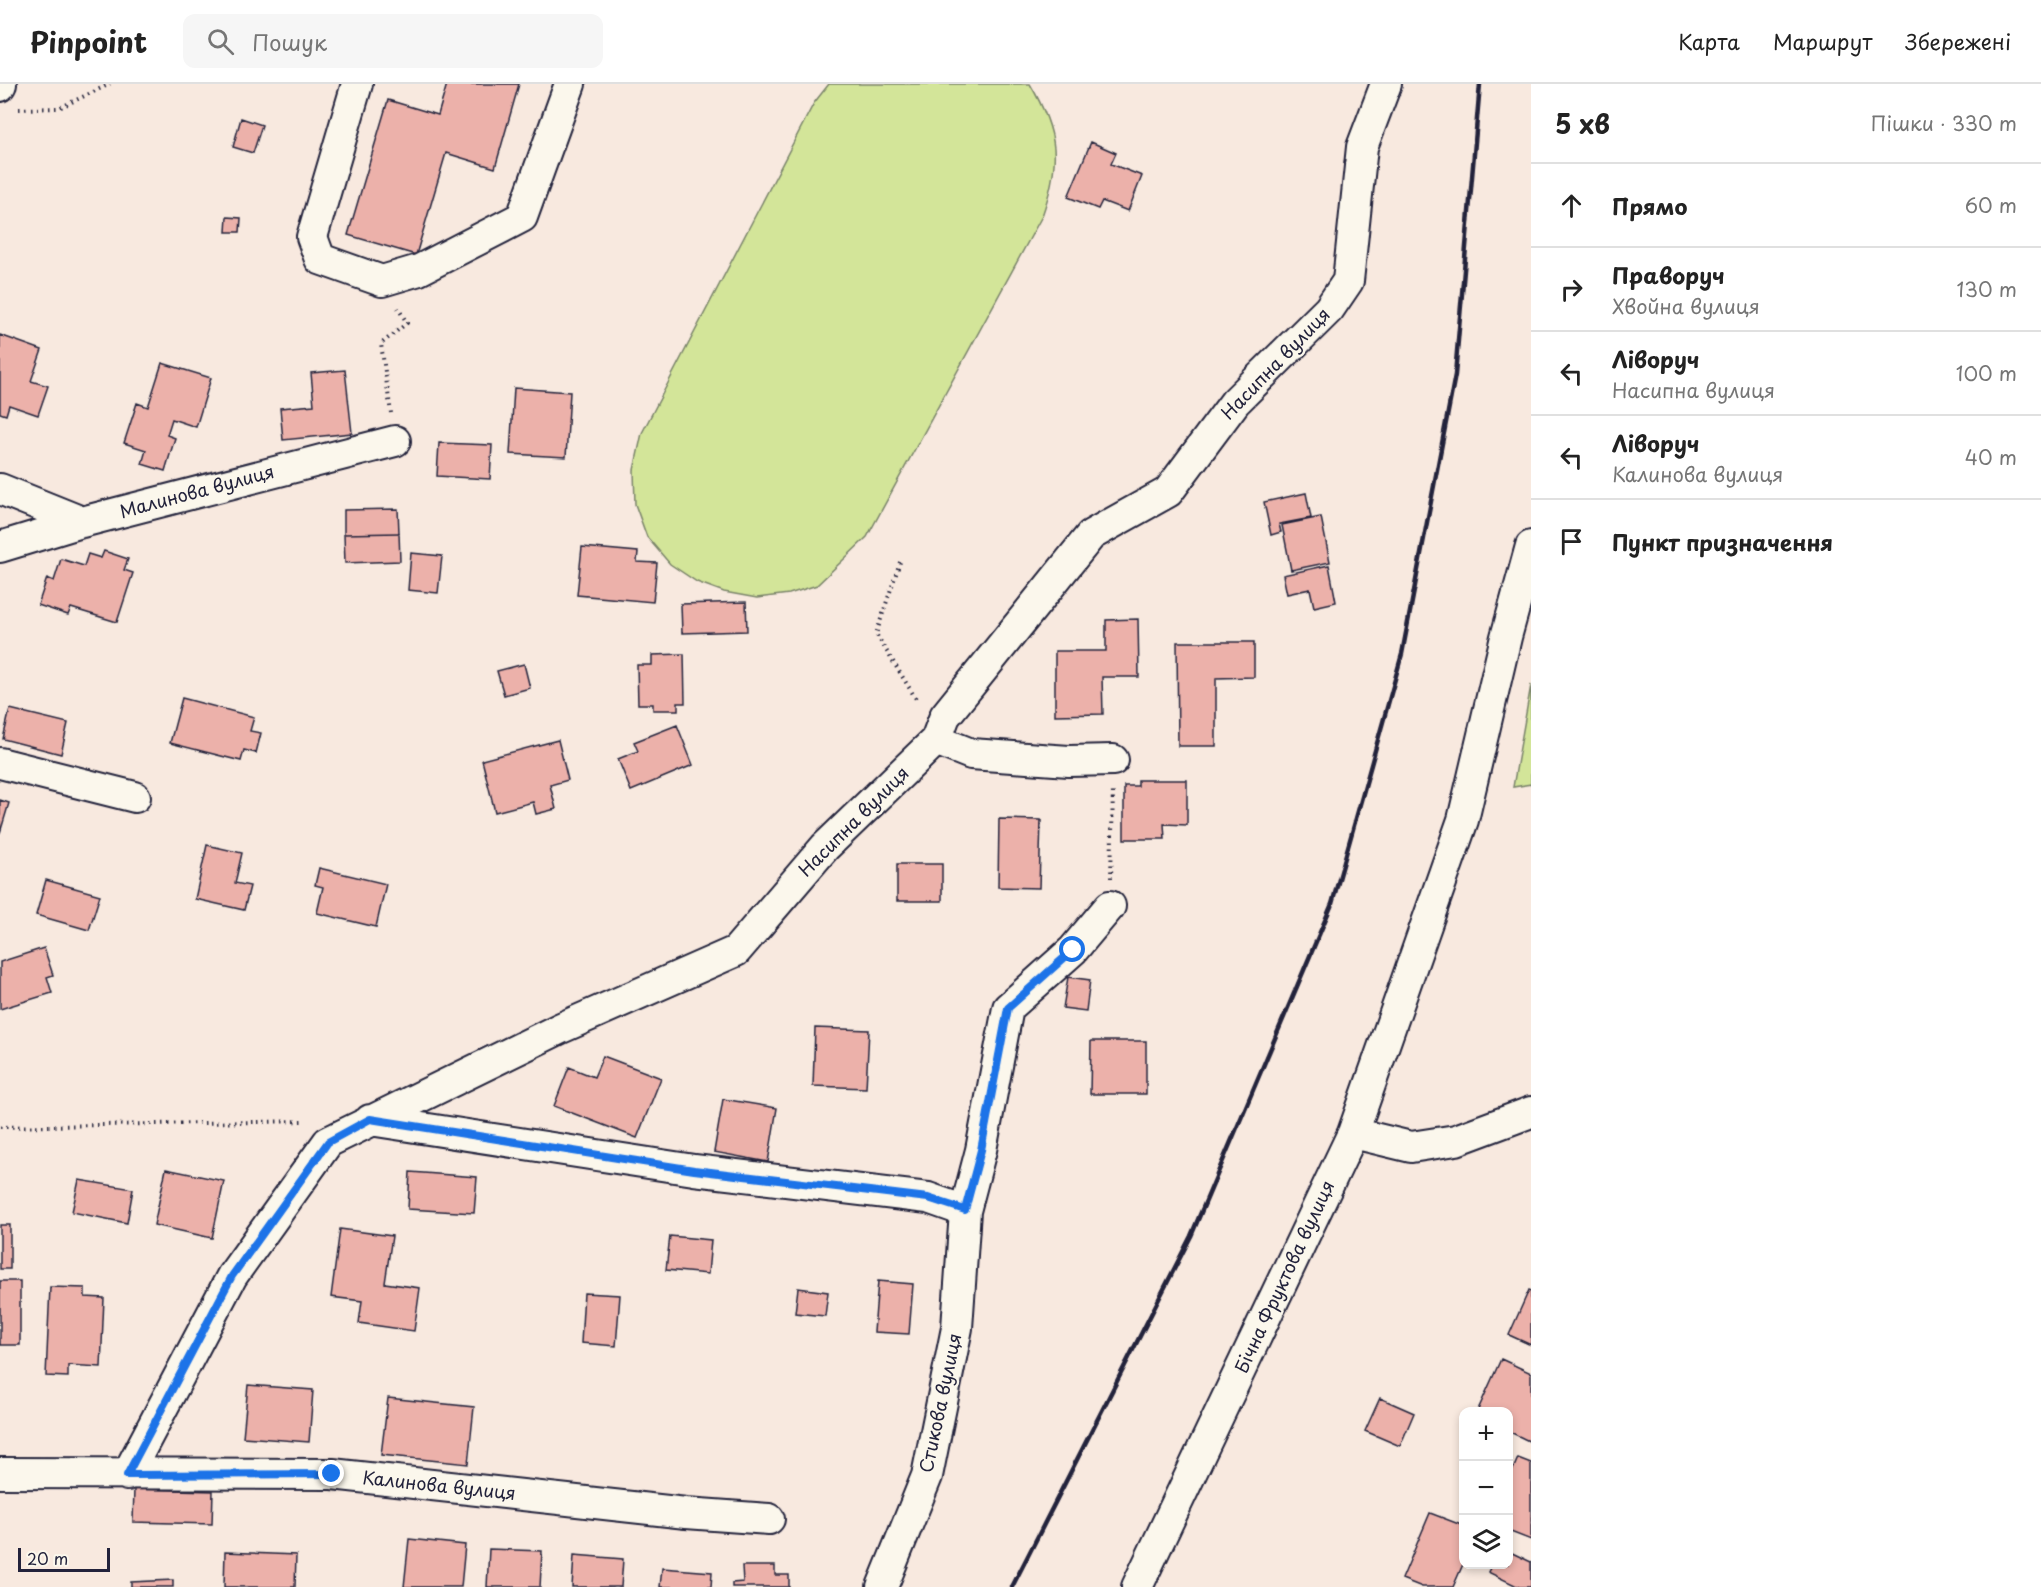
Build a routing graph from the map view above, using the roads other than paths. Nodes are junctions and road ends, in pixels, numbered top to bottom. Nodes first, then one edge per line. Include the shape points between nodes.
1 (357, 84) edge
2 (570, 84) edge
3 (1386, 84) edge
4 (395, 441) road end
5 (0, 489) edge
6 (82, 522) junction
7 (1531, 546) edge
8 (0, 548) edge
9 (936, 740) junction
10 (1113, 760) road end
11 (0, 763) edge
12 (135, 797) dead end
13 (1110, 906) road end
14 (1531, 1112) edge
15 (370, 1119) junction
16 (1353, 1133) junction
17 (965, 1210) junction
18 (0, 1473) edge
19 (127, 1475) junction
20 (770, 1519) dead end
21 (882, 1587) edge
22 (1137, 1587) edge

1 - 2 street via 312,237 320,260 382,281 419,270 522,217
3 - 9 street, Насипна вулиця via 1362,147 1348,281 1329,309 1235,402 1168,492 1092,535 945,716
4 - 6 street, Малинова вулиця
5 - 6 street
6 - 8 street, Малинова вулиця
7 - 16 street, Бічна Фруктова вулиця via 1463,820
9 - 10 street via 971,754
9 - 15 street, Насипна вулиця via 825,847 736,951 561,1028
11 - 12 street
13 - 17 street, Стикова вулиця via 1073,950 1008,1008 981,1150
14 - 16 street via 1456,1140 1411,1147
15 - 17 street via 694,1170 928,1198
15 - 19 street, Насипна вулиця via 328,1142 232,1276
16 - 22 street, Бічна Фруктова вулиця
17 - 21 street, Стикова вулиця via 957,1328 927,1476
18 - 19 street, Калинова вулиця
19 - 20 street, Калинова вулиця via 332,1474

